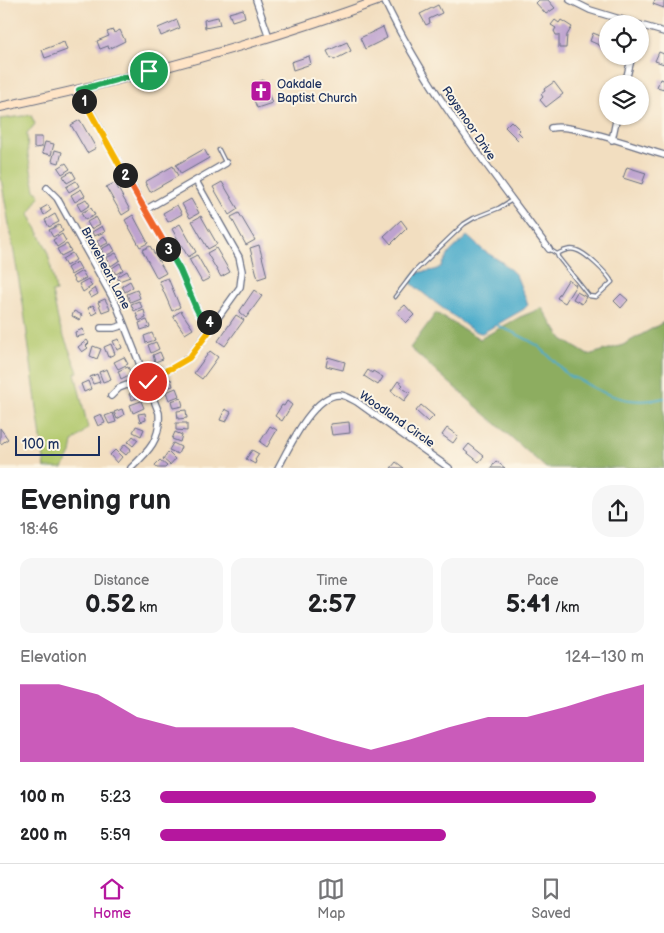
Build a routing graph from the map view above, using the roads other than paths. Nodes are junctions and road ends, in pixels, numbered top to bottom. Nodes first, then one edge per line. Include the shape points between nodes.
1 (256, 0) edge
2 (380, 0) edge
3 (384, 0) edge
4 (570, 0) edge
5 (605, 15) edge
6 (649, 28) edge
7 (664, 32) edge
8 (268, 37) junction
9 (79, 90) junction
10 (0, 107) edge
11 (616, 125) edge
12 (551, 128) dead end
13 (612, 140) junction
14 (219, 150) dead end
15 (664, 155) edge
16 (226, 164) joint
17 (196, 181) junction
18 (47, 188) dead end
19 (512, 200) junction
20 (145, 210) junction
21 (549, 249) joint
22 (557, 254) junction
23 (395, 297) dead end
24 (124, 325) junction
25 (214, 325) junction
26 (101, 328) dead end
27 (146, 378) junction
28 (111, 396) dead end
29 (131, 468) edge
30 (278, 468) edge
31 (449, 468) edge

1 - 8 street
2 - 8 street
3 - 19 street, Raysmoor Drive via 460,129
4 - 5 street
6 - 7 street
8 - 9 street
9 - 10 street
9 - 20 street
11 - 13 street
12 - 13 street via 566,128
13 - 15 street
14 - 16 lane
16 - 17 street
17 - 20 street
17 - 25 street via 239,257 242,271 240,287
18 - 24 street, Braveheart Lane via 57,198
19 - 21 street, Raysmoor Drive
19 - 23 lane via 464,224 415,271
20 - 25 street via 180,270 199,314
21 - 22 lane
22 - 22 lane via 589,296 596,297 612,282 600,266 580,252 566,250
24 - 26 street
24 - 27 street, Braveheart Lane
25 - 27 street via 189,358
27 - 28 street via 119,388
27 - 29 street, Braveheart Lane via 159,413 160,429 151,447
30 - 31 street, Woodland Circle via 315,407 339,395 357,402

